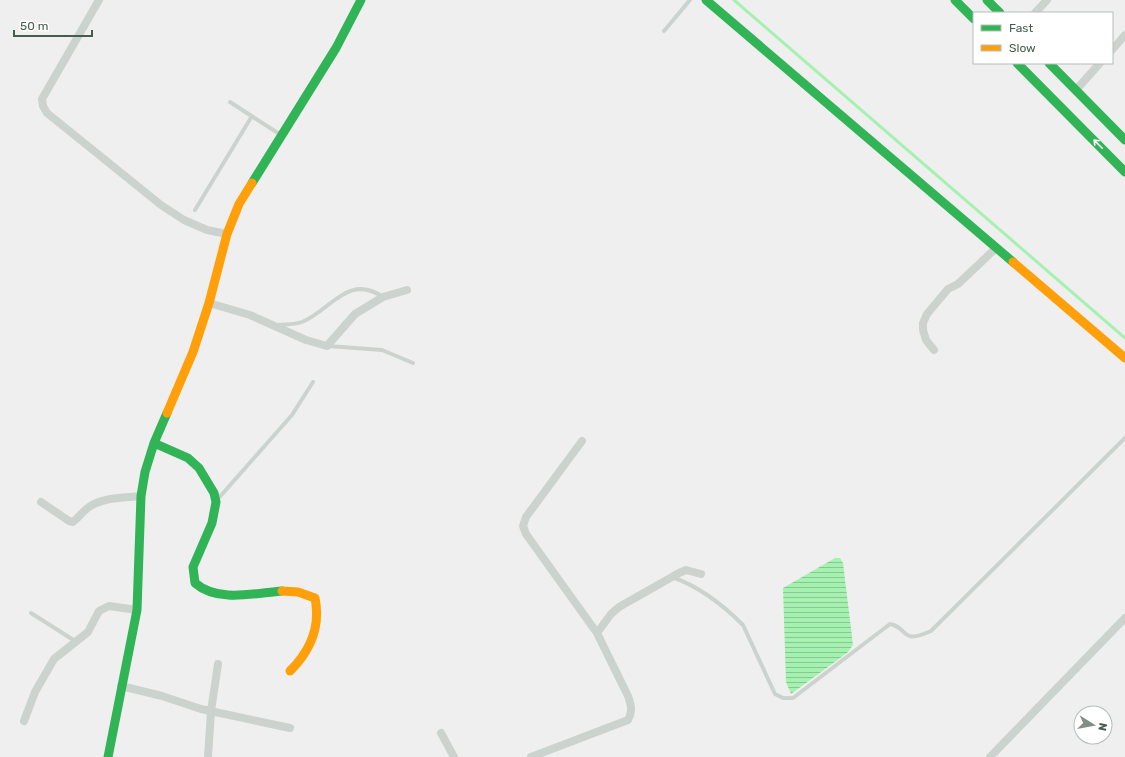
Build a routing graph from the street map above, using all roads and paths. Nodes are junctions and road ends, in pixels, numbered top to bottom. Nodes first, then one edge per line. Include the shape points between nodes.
1 (99, 0) edge
2 (361, 0) edge
3 (690, 0) edge
4 (706, 0) edge
5 (956, 0) edge
6 (987, 0) edge
7 (1047, 0) edge
8 (999, 12) edge
9 (1036, 12) edge
10 (973, 18) edge
11 (664, 31) dead end
12 (1125, 35) edge
13 (1113, 49) edge
14 (1019, 64) edge
15 (1050, 64) edge
16 (1099, 64) edge
17 (1076, 90) junction
18 (230, 102) dead end
19 (252, 116) junction
20 (281, 136) junction
21 (1125, 140) edge
22 (1125, 172) edge
23 (195, 210) dead end
24 (227, 234) junction
25 (995, 249) junction
26 (408, 290) dead end
27 (383, 297) junction
28 (209, 303) junction
29 (274, 325) junction
30 (327, 346) junction
31 (934, 350) dead end
32 (1125, 358) edge
33 (413, 363) dead end
34 (313, 382) dead end
35 (1125, 438) edge
36 (582, 441) dead end
37 (154, 443) junction
38 (141, 496) junction
39 (41, 502) dead end
40 (216, 502) junction
41 (701, 574) dead end
42 (672, 577) junction
43 (137, 610) junction
44 (31, 613) dead end
45 (1125, 618) edge
46 (597, 633) junction
47 (75, 641) junction
48 (218, 664) dead end
49 (290, 671) dead end
50 (121, 686) junction
51 (211, 711) junction
52 (24, 721) dead end
53 (290, 728) dead end
54 (441, 733) dead end
55 (108, 757) edge
56 (208, 757) edge
57 (454, 757) edge
58 (531, 757) edge
59 (990, 757) edge

1 - 24 street via 42,100 43,106 47,113 161,205 184,220
2 - 20 main road via 336,48
3 - 11 lane
4 - 25 main road
5 - 10 main road
6 - 8 main road
7 - 9 street
12 - 13 street
22 -> 14 main road
15 - 17 main road
16 - 17 street
17 - 21 main road
18 - 19 lane
19 - 20 lane
19 - 23 lane
20 - 24 main road via 239,204
24 - 28 main road
25 - 31 street via 958,284 948,289 927,314 923,330 926,340
25 - 32 main road
26 - 27 street
27 - 29 lane via 369,289 352,290 302,322
27 - 30 street via 355,314
28 - 29 street
28 - 37 main road via 193,352
29 - 30 street via 306,340
30 - 33 lane via 382,350
34 - 40 lane via 292,415
35 - 42 lane via 931,631 913,637 890,624 793,698 783,698 775,694 743,625 734,616 690,585
36 - 46 street via 526,517 523,526 526,534
37 - 38 main road
37 - 40 main road via 188,458 199,468 214,493
38 - 39 street via 107,500 90,506 73,522
38 - 43 main road
40 - 49 main road via 212,523 193,567 195,583 199,587 229,596 288,591 308,594 315,598 318,607 311,643
41 - 42 street via 686,570
42 - 46 street via 619,608 611,614
43 - 47 street via 109,606 99,611 88,632
43 - 50 main road
44 - 47 lane
45 - 59 street
46 - 58 street via 632,706 628,720
47 - 52 street via 54,659 35,692
48 - 51 street
50 - 51 street
50 - 55 main road
51 - 53 street
51 - 56 street
54 - 57 street

